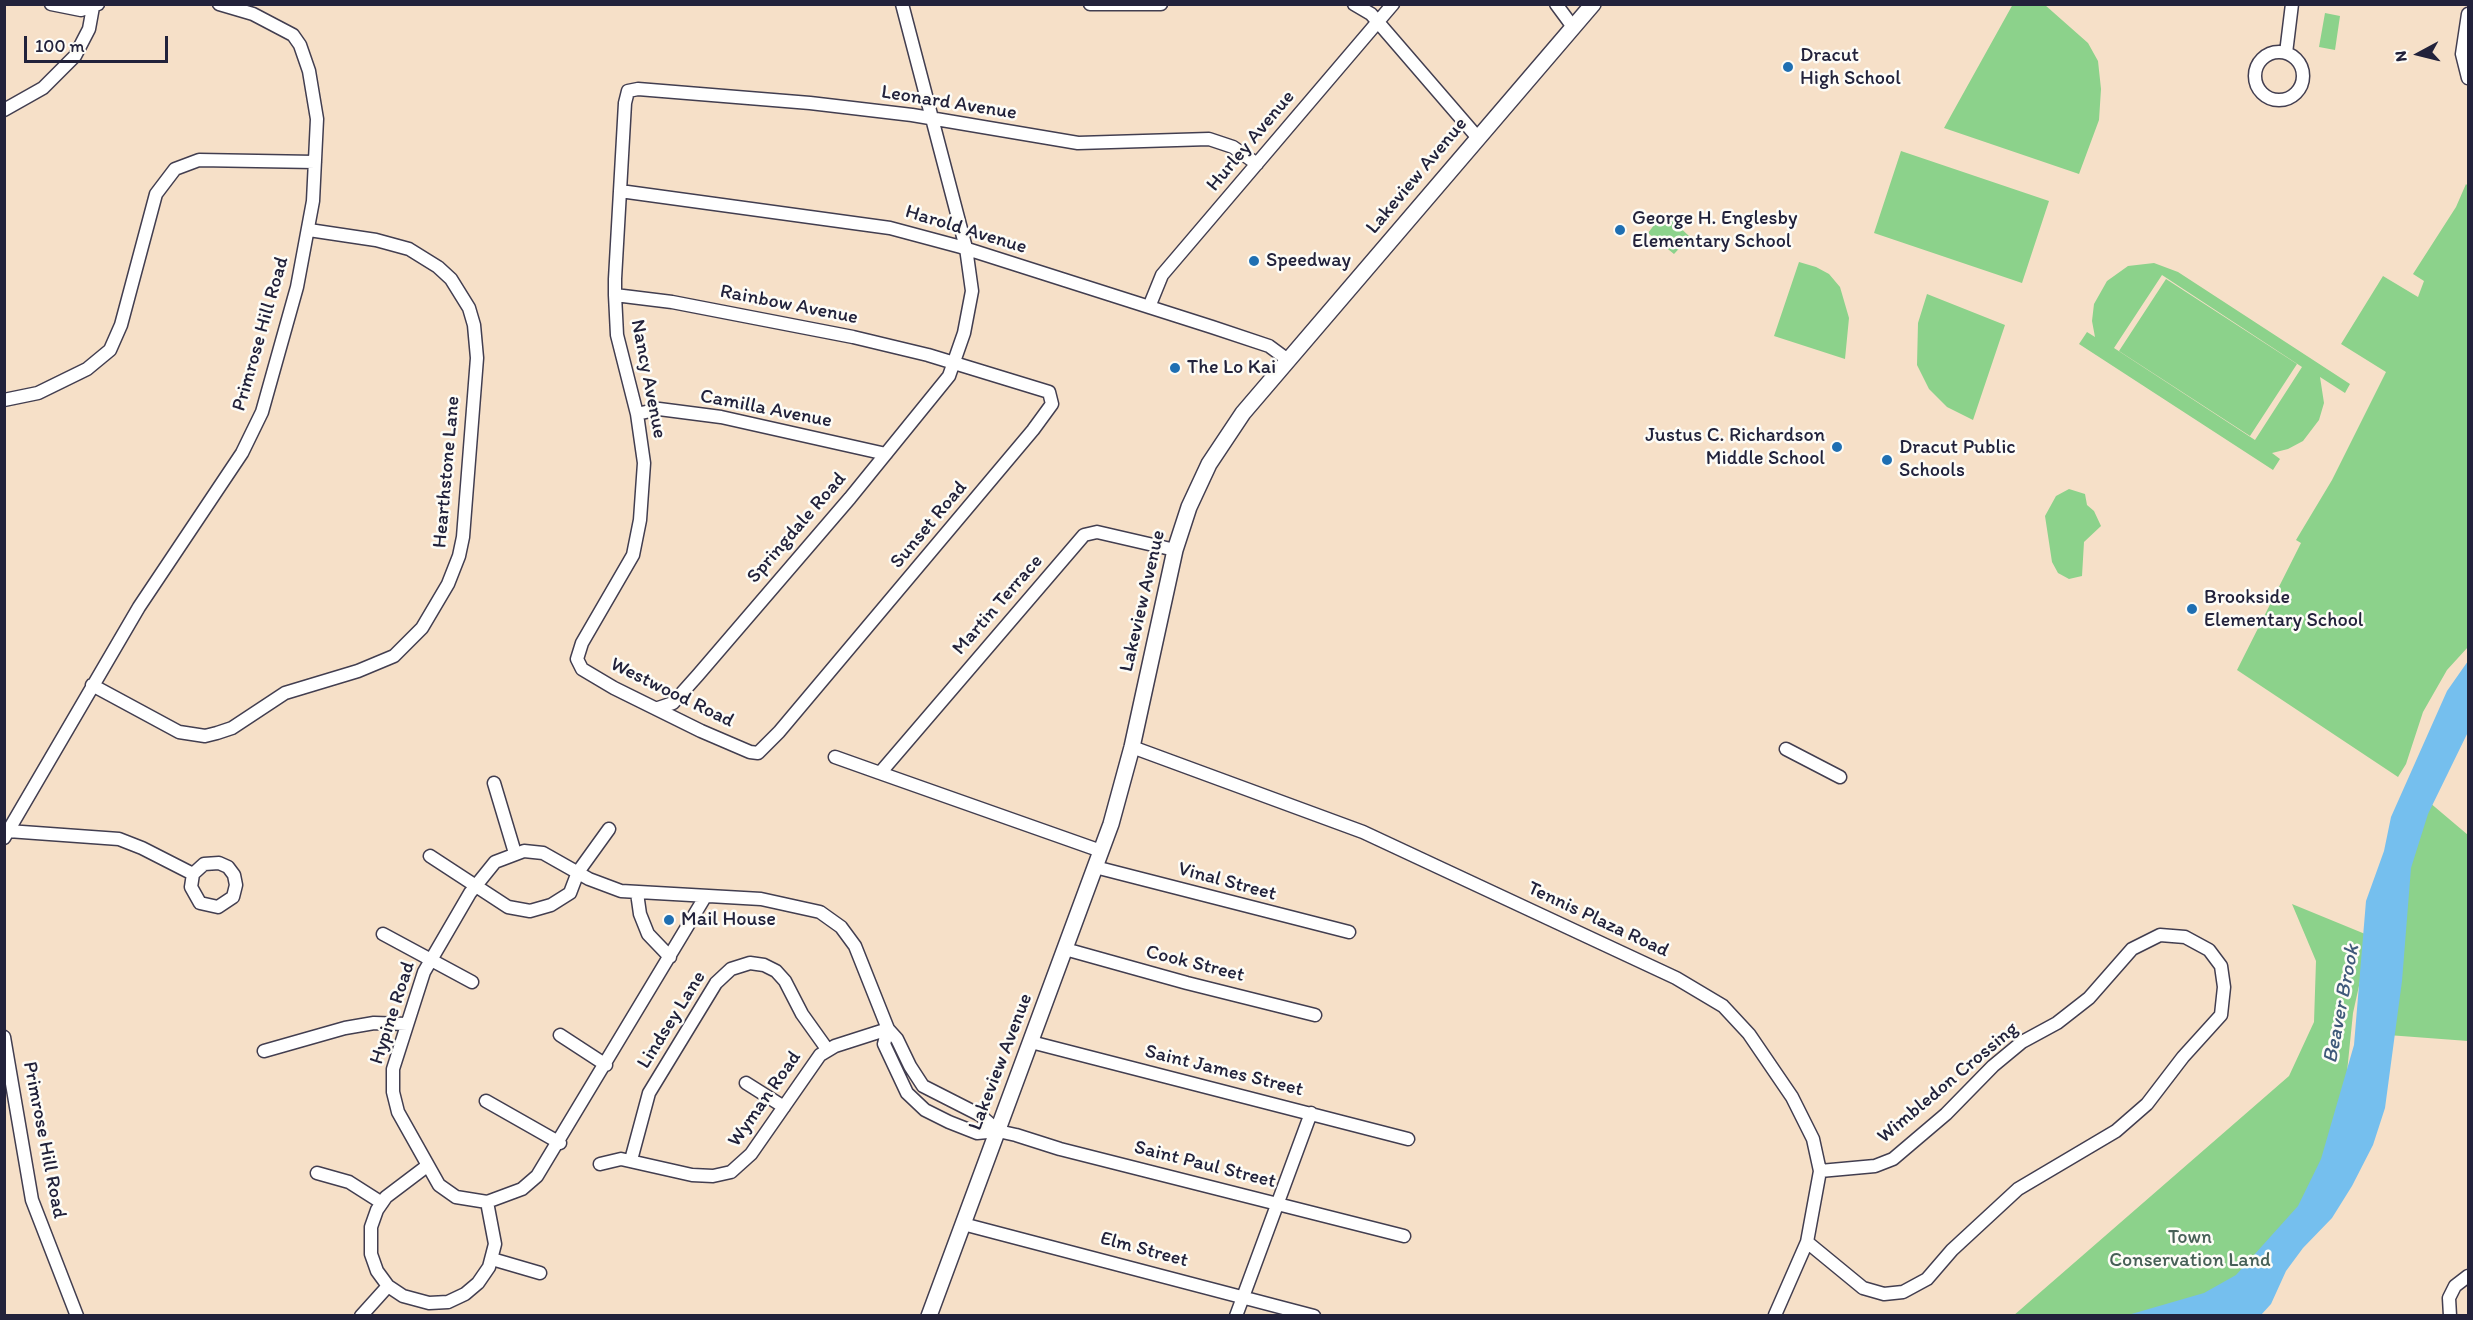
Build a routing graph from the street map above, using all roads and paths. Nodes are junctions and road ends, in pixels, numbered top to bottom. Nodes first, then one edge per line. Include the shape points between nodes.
1 (51, 4) edge
2 (219, 4) edge
3 (902, 4) edge
4 (1090, 4) edge
5 (1161, 4) edge
6 (1354, 4) edge
7 (1393, 4) edge
8 (1556, 4) edge
9 (1593, 4) edge
10 (2292, 4) edge
11 (96, 6) edge
12 (2469, 14) edge
13 (1378, 22) junction
14 (1574, 27) junction
15 (2286, 53) dead end
16 (2469, 78) edge
17 (628, 91) joint
18 (4, 110) edge
19 (931, 118) junction
20 (1478, 138) junction
21 (315, 162) junction
22 (1257, 164) junction
23 (620, 191) junction
24 (309, 230) junction
25 (966, 248) junction
26 (615, 295) junction
27 (1149, 307) junction
28 (1288, 360) junction
29 (954, 362) junction
30 (4, 400) edge
31 (637, 414) junction
32 (886, 454) junction
33 (1175, 550) junction
34 (577, 659) joint
35 (92, 685) junction
36 (658, 708) junction
37 (1132, 747) junction
38 (1786, 749) dead end
39 (757, 753) joint
40 (835, 758) dead end
41 (880, 773) junction
42 (1840, 777) dead end
43 (494, 783) dead end
44 (609, 829) dead end
45 (6, 835) edge
46 (1101, 851) junction
47 (515, 853) junction
48 (430, 856) dead end
49 (1095, 867) junction
50 (578, 872) junction
51 (193, 874) dead end
52 (476, 885) junction
53 (637, 893) junction
54 (705, 897) junction
55 (1349, 932) dead end
56 (383, 934) dead end
57 (1065, 949) junction
58 (670, 957) junction
59 (431, 959) junction
60 (472, 981) dead end
61 (1315, 1015) dead end
62 (406, 1024) junction
63 (888, 1029) junction
64 (560, 1035) dead end
65 (4, 1036) edge
66 (1031, 1042) junction
67 (827, 1049) junction
68 (264, 1051) dead end
69 (606, 1065) junction
70 (746, 1083) dead end
71 (9, 1100) edge
72 (486, 1101) dead end
73 (783, 1107) junction
74 (1311, 1113) junction
75 (998, 1131) junction
76 (1408, 1139) dead end
77 (560, 1143) junction
78 (631, 1161) junction
79 (600, 1164) dead end
80 (427, 1166) junction
81 (1820, 1171) junction
82 (317, 1173) dead end
83 (487, 1202) junction
84 (382, 1203) junction
85 (1277, 1204) junction
86 (963, 1224) junction
87 (1404, 1236) dead end
88 (1807, 1242) junction
89 (492, 1259) junction
90 (540, 1273) dead end
91 (2469, 1276) edge
92 (388, 1286) junction
93 (1244, 1296) junction
94 (1774, 1315) edge
95 (77, 1316) edge
96 (361, 1316) edge
97 (929, 1316) edge
98 (1236, 1316) edge
99 (1314, 1316) edge
100 (2450, 1316) edge

1 - 11 street via 70,10
2 - 21 street, Primrose Hill Road via 278,25 300,45 315,94
3 - 19 street, Springdale Road
4 - 5 street
6 - 13 street
7 - 13 street, Hurley Avenue
8 - 14 street
9 - 14 main road, Lakeview Avenue
10 - 15 street
11 - 18 street via 75,56 44,88
12 - 16 street via 2462,54
13 - 20 street
13 - 22 street, Hurley Avenue
14 - 20 main road, Lakeview Avenue
17 - 19 street, Leonard Avenue via 810,104
17 - 23 street, Nancy Avenue
19 - 22 street, Leonard Avenue via 1078,143 1209,139 1233,147
19 - 25 street, Springdale Road
20 - 28 main road, Lakeview Avenue
21 - 24 street, Primrose Hill Road
21 - 30 street via 199,160 175,169 156,194 121,325 110,350 87,369 58,384
22 - 27 street, Hurley Avenue via 1162,275
23 - 25 street, Harold Avenue via 890,228
23 - 26 street, Nancy Avenue
24 - 35 street, Primrose Hill Road via 262,412 242,453
24 - 35 street, Hearthstone Lane via 409,249 451,279 469,308 477,358 463,537 448,584 422,628 394,656 285,693 218,734 179,732
25 - 27 street, Harold Avenue
25 - 29 street, Springdale Road via 972,291
26 - 29 street, Rainbow Avenue via 779,322
26 - 31 street, Nancy Avenue via 617,335
27 - 28 street, Harold Avenue via 1269,346
28 - 33 main road, Lakeview Avenue via 1243,413 1215,454 1189,507
29 - 32 street, Springdale Road via 949,376
29 - 39 street, Sunset Road via 1049,392 1052,404 836,666
31 - 32 street, Camilla Avenue via 659,409 721,417
31 - 34 street, Nancy Avenue via 644,463 633,555 582,643
32 - 36 street, Springdale Road via 699,675 673,703
33 - 37 main road, Lakeview Avenue
33 - 41 street, Martin Terrace via 1097,532 1084,535
34 - 36 street, Westwood Road via 582,669
35 - 45 street, Primrose Hill Road
36 - 39 street, Westwood Road via 701,731
37 - 46 main road, Lakeview Avenue
37 - 81 street, Tennis Plaza Road via 1364,832 1707,994 1749,1034 1774,1069 1813,1139
38 - 42 street
40 - 41 street
41 - 46 street
43 - 47 street
44 - 50 street
45 - 51 street via 119,839
46 - 49 main road, Lakeview Avenue
47 - 50 street via 543,853
47 - 52 street, Hypine Road via 495,862
48 - 52 street
49 - 55 street, Vinal Street
49 - 57 main road, Lakeview Avenue
50 - 52 street via 570,893 551,905 530,911 508,907
50 - 53 street via 610,888
52 - 59 street, Hypine Road
53 - 54 street
53 - 58 street via 648,934
54 - 58 street
54 - 63 street via 796,905 820,912 841,927 855,946
56 - 59 street
57 - 61 street, Cook Street
57 - 66 main road, Lakeview Avenue
58 - 69 street
59 - 60 street
59 - 62 street, Hypine Road
62 - 68 street via 374,1023 345,1028
62 - 80 street, Hypine Road via 393,1069 393,1092 398,1112
63 - 67 street, Wyman Road
63 - 75 street via 923,1086 980,1115
63 - 75 street via 884,1044 907,1094 926,1110 977,1133
64 - 69 street
65 - 71 street, Primrose Hill Road
66 - 74 street, Saint James Street
66 - 75 main road, Lakeview Avenue
67 - 73 street, Wyman Road
67 - 78 street, Lindsey Lane via 776,971 757,964 730,969 716,984 649,1093
69 - 77 street
70 - 73 street
71 - 95 street, Primrose Hill Road via 32,1200
72 - 77 street
73 - 78 street, Wyman Road via 745,1162 731,1172 693,1175
74 - 76 street, Saint James Street
74 - 85 street
75 - 85 street, Saint Paul Street
75 - 86 main road, Lakeview Avenue
77 - 83 street via 531,1183
78 - 79 street, Wyman Road
80 - 83 street, Hypine Road via 448,1192 473,1202
80 - 84 street
81 - 88 street, Tennis Plaza Road
81 - 88 street, Wimbledon Crossing via 1875,1166 1893,1158 1946,1114 2014,1048 2089,998 2132,949 2160,935 2185,937 2209,950 2220,966 2224,987 2221,1015 2147,1104 2116,1131 2018,1190 1952,1250 1927,1279 1903,1292 1884,1294 1863,1288
82 - 84 street via 349,1182
83 - 89 street via 494,1236
84 - 92 street via 371,1227 369,1245 377,1271
85 - 87 street, Saint Paul Street
85 - 93 street
86 - 93 street, Elm Street
86 - 97 main road, Lakeview Avenue
88 - 94 street, Tennis Plaza Road
89 - 90 street
89 - 92 street via 472,1289 448,1302 429,1304 411,1300
91 - 100 street via 2455,1286 2449,1298
92 - 96 street
93 - 98 street
93 - 99 street, Elm Street

